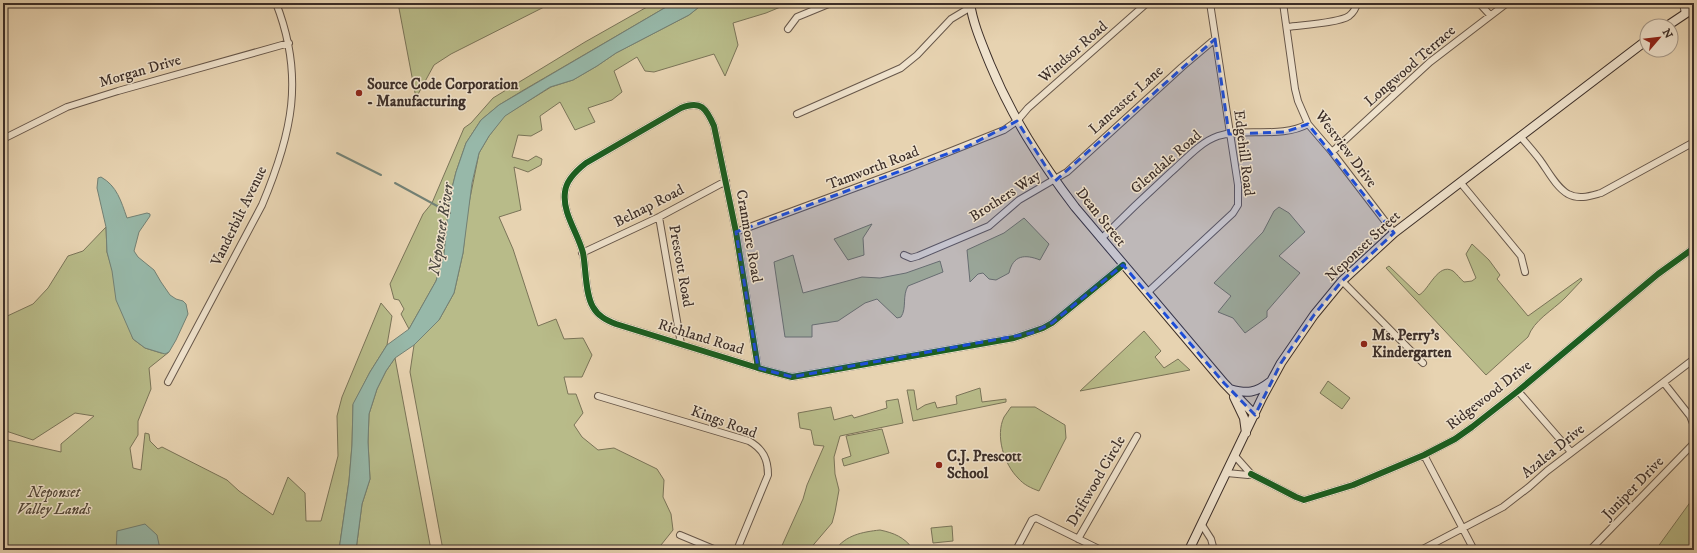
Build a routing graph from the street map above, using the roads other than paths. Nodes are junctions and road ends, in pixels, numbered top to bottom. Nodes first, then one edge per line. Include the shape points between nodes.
1 (276, 3) edge
2 (831, 3) edge
3 (1147, 3) edge
4 (1210, 3) edge
5 (1283, 3) edge
6 (1358, 3) edge
7 (1479, 3) edge
8 (1507, 3) edge
9 (1683, 3) edge
10 (969, 4) edge
11 (1694, 8) edge
12 (1685, 14) junction
13 (1490, 16) junction
14 (1679, 18) edge
15 (1288, 27) junction
16 (788, 29) dead end
17 (1215, 39) junction
18 (289, 43) junction
19 (1639, 46) edge
20 (706, 111) joint
21 (797, 114) dead end
22 (1017, 121) junction
23 (1308, 124) junction
24 (1229, 134) junction
25 (1520, 136) junction
26 (3, 139) edge
27 (1694, 142) edge
28 (1332, 152) junction
29 (1054, 180) junction
30 (726, 181) junction
31 (1460, 182) junction
32 (659, 218) junction
33 (736, 232) junction
34 (1394, 233) junction
35 (1101, 239) junction
36 (1694, 248) edge
37 (582, 253) junction
38 (904, 255) dead end
39 (1123, 264) junction
40 (1525, 272) dead end
41 (1342, 282) junction
42 (1148, 292) junction
43 (681, 344) junction
44 (1694, 359) edge
45 (1422, 363) dead end
46 (758, 368) junction
47 (1272, 380) junction
48 (168, 382) dead end
49 (1664, 383) junction
50 (1230, 389) junction
51 (1518, 391) junction
52 (598, 396) dead end
53 (1255, 414) junction
54 (1694, 426) edge
55 (1246, 433) junction
56 (1137, 436) dead end
57 (1694, 443) edge
58 (1571, 452) junction
59 (1424, 455) junction
60 (1235, 456) junction
61 (1227, 473) junction
62 (1251, 474) junction
63 (1202, 525) junction
64 (1463, 528) junction
65 (680, 535) dead end
66 (1078, 539) junction
67 (712, 549) edge
68 (737, 550) edge
69 (1016, 550) edge
70 (1101, 550) edge
71 (1189, 550) edge
72 (1214, 550) edge
73 (1421, 550) edge
74 (1474, 550) edge
75 (1590, 550) edge

1 - 18 street, Vanderbilt Avenue
2 - 16 street via 797,17
3 - 22 street, Windsor Road via 1028,108
4 - 17 street, Edgehill Road
5 - 15 street, Westview Drive
6 - 15 street via 1356,10 1349,16
7 - 13 street
8 - 13 street, Longwood Terrace
9 - 12 street
10 - 21 street via 901,68
10 - 22 main road, Dean Street via 981,43
11 - 12 main road
12 - 14 main road
13 - 28 street, Longwood Terrace via 1430,62
15 - 23 street, Westview Drive via 1295,89
17 - 24 street, Edgehill Road
17 - 29 street, Lancaster Lane via 1067,172
18 - 26 street, Morgan Drive via 67,107
18 - 48 street, Vanderbilt Avenue via 291,108 286,139 274,176 262,205
19 - 25 main road, Neponset Street
20 - 30 street, Cranmore Road via 714,126
20 - 37 street, Richland Road via 692,104 681,108 586,163 569,180 565,190 566,207
22 - 29 main road, Dean Street
22 - 33 street, Tamworth Road via 1004,130 961,148
23 - 24 street, Glendale Road via 1297,130 1285,132
23 - 28 street, Westview Drive
24 - 35 street, Glendale Road via 1211,139 1187,158
24 - 42 street, Edgehill Road via 1238,185 1238,205 1233,213
25 - 27 street via 1557,183 1567,193 1578,197 1601,193
25 - 31 main road, Neponset Street
28 - 34 street, Westview Drive
29 - 35 main road, Dean Street
29 - 38 street, Brothers Way via 1019,200 989,226 918,256 912,258
30 - 32 street, Belnap Road
30 - 33 street, Cranmore Road
31 - 34 main road, Neponset Street
31 - 40 street via 1521,256
32 - 37 street, Belnap Road
32 - 43 street, Prescott Road
33 - 46 street, Cranmore Road
34 - 41 main road, Neponset Street
35 - 39 main road, Dean Street
36 - 51 street, Ridgewood Drive via 1658,274
37 - 43 street, Richland Road via 591,305 604,319
39 - 42 main road, Dean Street
39 - 46 street, Richland Road via 1052,323 1014,338 792,377
41 - 45 street
41 - 47 main road, Neponset Street via 1300,334
42 - 50 main road, Dean Street
43 - 46 street, Richland Road
44 - 49 street, Azalea Drive
47 - 50 main road via 1252,392 1243,393
47 - 53 main road, Neponset Street
49 - 54 street via 1690,416
49 - 58 street, Azalea Drive
50 - 53 main road, Dean Street
50 - 55 main road via 1244,418
51 - 58 street
51 - 59 street, Ridgewood Drive via 1466,431
52 - 68 street, Kings Road via 749,441 757,446 766,458 768,475
53 - 55 main road, Neponset Street
55 - 60 main road, Neponset Street
56 - 66 street, Driftwood Circle
57 - 75 street, Juniper Drive
58 - 64 street, Azalea Drive via 1503,507
59 - 62 street, Ridgewood Drive via 1354,485 1304,500
59 - 64 street
60 - 61 main road, Neponset Street
60 - 62 street, Ridgewood Drive
61 - 62 street, Ridgewood Drive
61 - 63 main road, Neponset Street
63 - 71 main road, Neponset Street
63 - 72 street via 1211,539
64 - 73 street, Azalea Drive
64 - 74 street
65 - 67 street
66 - 69 street via 1036,518 1032,520
66 - 70 street

